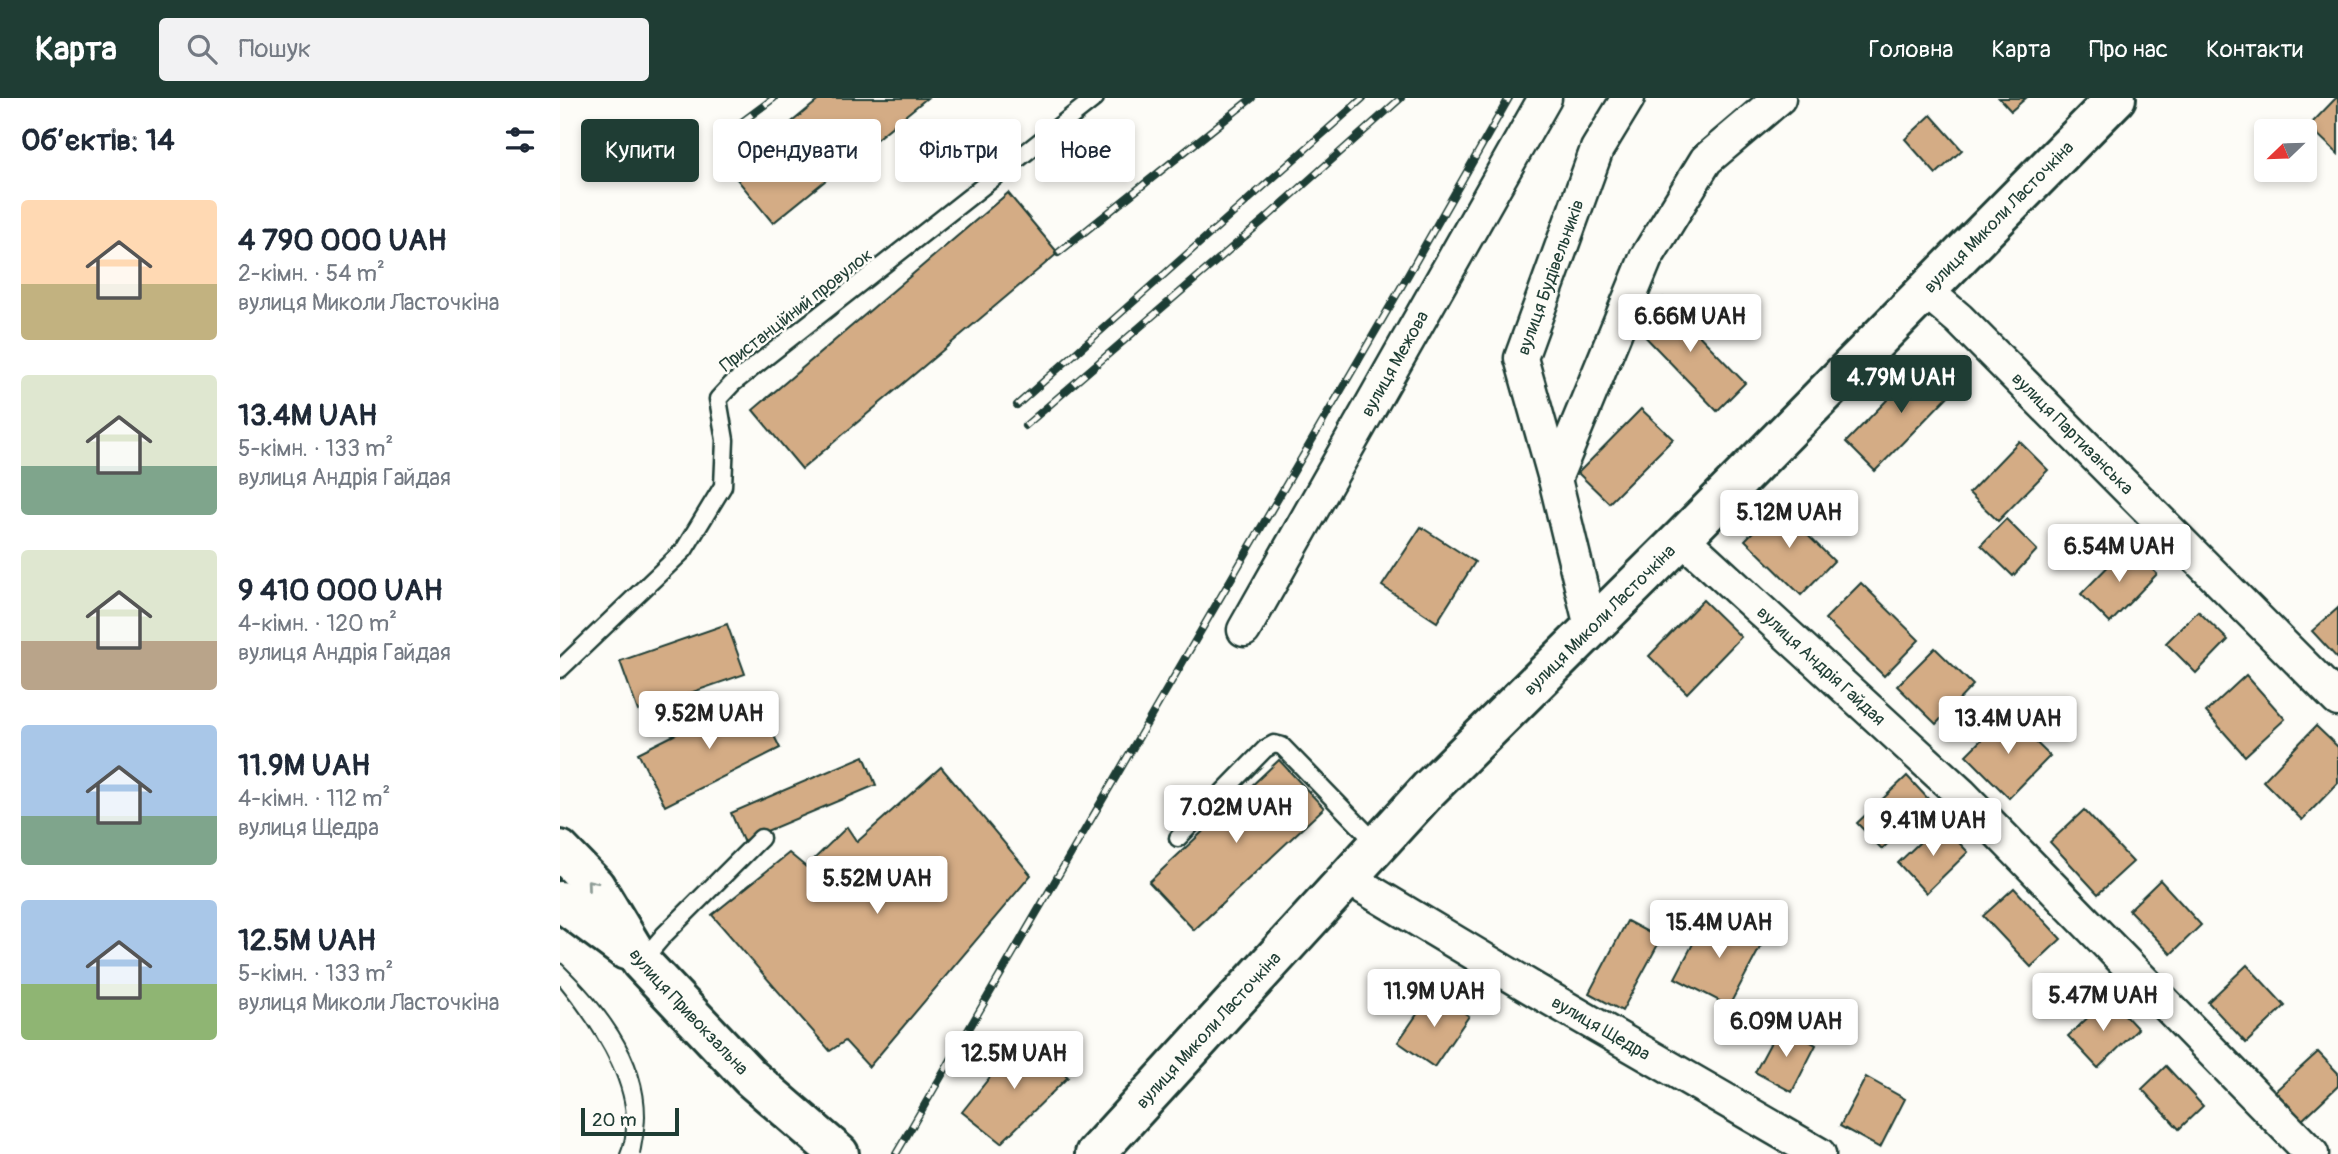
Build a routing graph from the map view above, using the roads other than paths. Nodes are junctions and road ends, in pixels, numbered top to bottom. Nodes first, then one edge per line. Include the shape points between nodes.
1 (1095, 98) edge
2 (1545, 98) edge
3 (1628, 98) edge
4 (1779, 98) edge
5 (2116, 98) edge
6 (1925, 290) junction
7 (1555, 480) junction
8 (1682, 538) junction
9 (1591, 628) junction
10 (1244, 631) dead end
11 (560, 669) edge
12 (2338, 700) edge
13 (761, 838) dead end
14 (1178, 838) dead end
15 (1378, 845) junction
16 (560, 850) edge
17 (1348, 878) junction
18 (560, 901) edge
19 (642, 962) junction
20 (839, 1154) edge
21 (1094, 1154) edge
22 (1819, 1154) edge
23 (2312, 1154) edge

1 - 11 lane, Пристанційний провулок via 732,384 718,399 725,440 723,486 684,550
2 - 10 street, вулиця Межова
3 - 7 street, вулиця Будівельників via 1597,149 1521,358
4 - 7 street via 1706,160 1646,258
5 - 6 street, вулиця Миколи Ласточкіна
6 - 8 street, вулиця Миколи Ласточкіна
6 - 12 street, вулиця Партизанська via 1959,318
7 - 9 street, вулиця Будівельників
8 - 9 street, вулиця Миколи Ласточкіна
8 - 23 street, вулиця Андрія Гайдая via 1961,794
9 - 15 street, вулиця Миколи Ласточкіна
13 - 19 lane via 664,934
14 - 15 lane via 1274,744 1282,746
15 - 17 street, вулиця Миколи Ласточкіна
19 -> 16 street, вулиця Привокзальна via 594,886
17 - 21 street, вулиця Миколи Ласточкіна
17 - 22 street, вулиця Щедра
18 - 19 street
19 - 20 street, вулиця Привокзальна via 751,1078

